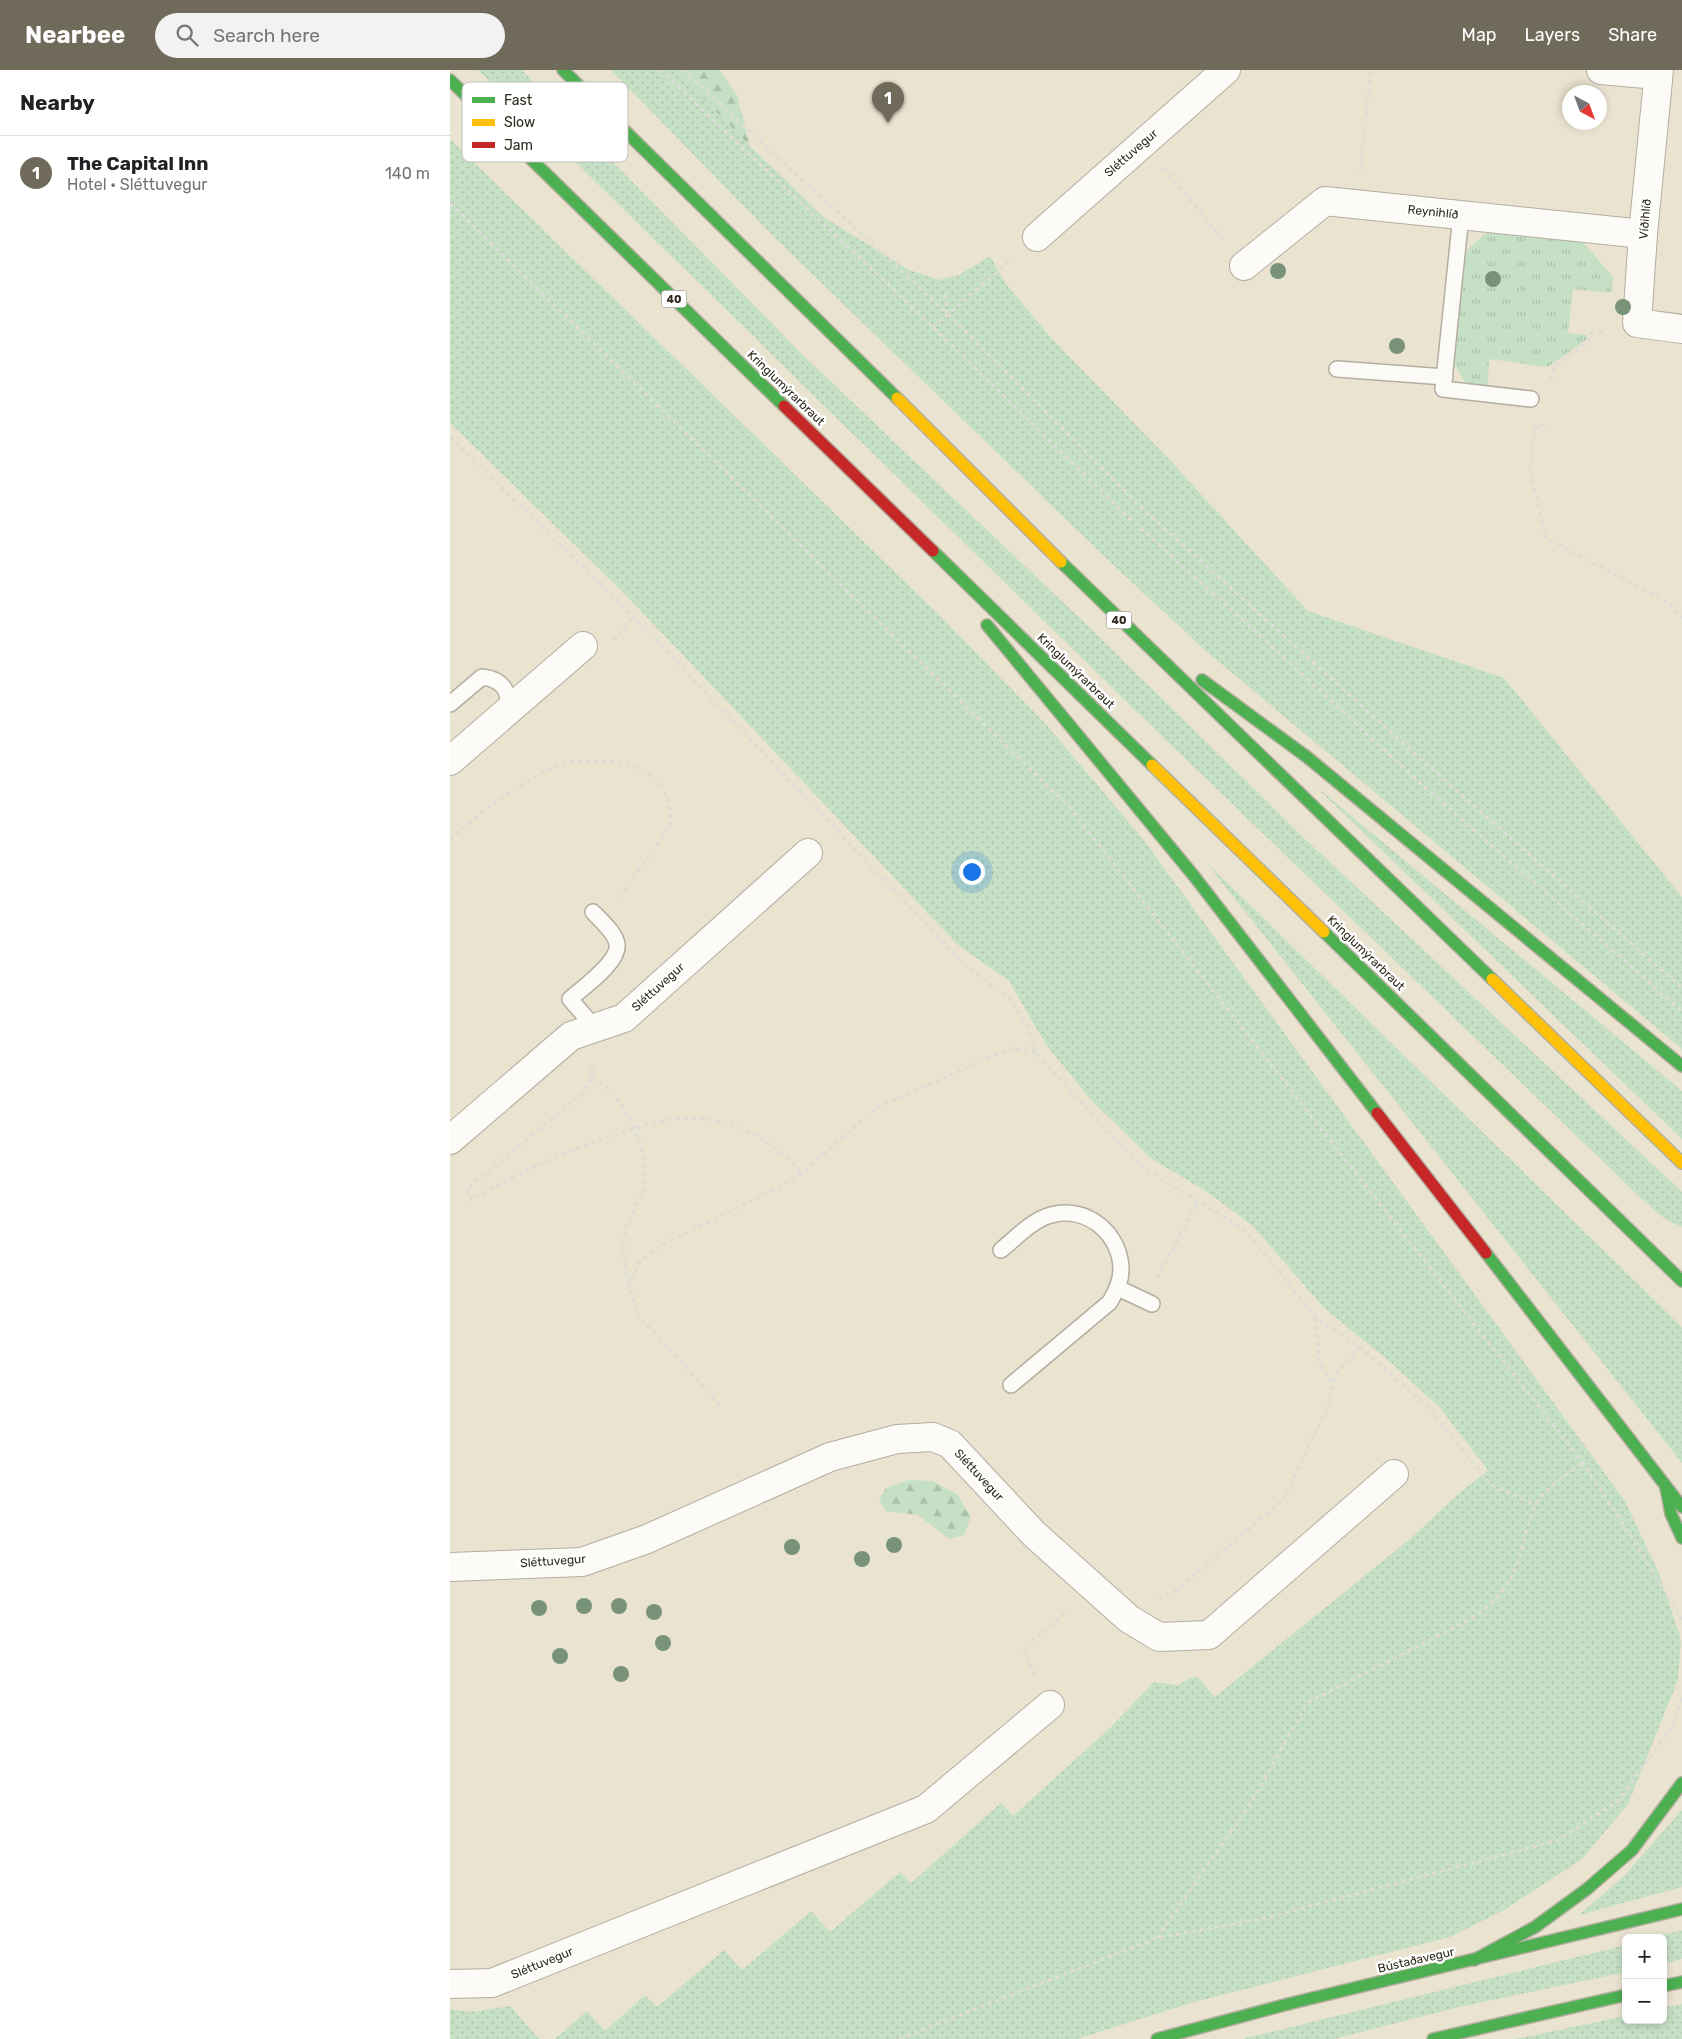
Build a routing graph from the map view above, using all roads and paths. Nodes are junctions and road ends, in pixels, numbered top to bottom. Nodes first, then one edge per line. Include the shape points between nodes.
1 (563, 70) edge
2 (660, 70) edge
3 (682, 70) edge
4 (1226, 70) edge
5 (1371, 70) edge
6 (1601, 70) edge
7 (1658, 72) edge
8 (450, 80) edge
9 (575, 82) edge
10 (462, 92) edge
11 (628, 134) edge
12 (1143, 143) junction
13 (534, 162) edge
14 (450, 203) edge
15 (1357, 204) junction
16 (1461, 215) junction
17 (1643, 234) junction
18 (1037, 237) joint
19 (1244, 266) joint
20 (946, 294) dead end
21 (948, 314) junction
22 (1637, 323) junction
23 (933, 327) junction
24 (1682, 328) edge
25 (1338, 369) dead end
26 (1445, 377) junction
27 (1550, 386) dead end
28 (1531, 399) dead end
29 (1545, 419) dead end
30 (450, 437) edge
31 (899, 517) junction
32 (968, 601) dead end
33 (1113, 614) junction
34 (980, 616) dead end
35 (1682, 618) edge
36 (583, 646) dead end
37 (450, 704) edge
38 (507, 711) junction
39 (450, 760) edge
40 (450, 839) edge
41 (808, 853) dead end
42 (597, 917) joint
43 (1682, 988) edge
44 (1682, 1011) edge
45 (583, 1032) junction
46 (1036, 1053) junction
47 (1682, 1066) edge
48 (592, 1078) junction
49 (634, 1129) junction
50 (450, 1140) edge
51 (1682, 1163) edge
52 (802, 1173) junction
53 (1198, 1201) junction
54 (1001, 1250) dead end
55 (1682, 1281) edge
56 (629, 1283) junction
57 (1118, 1288) junction
58 (1149, 1303) joint
59 (1315, 1317) junction
60 (1360, 1347) junction
61 (1011, 1385) dead end
62 (1334, 1385) junction
63 (720, 1405) dead end
64 (1583, 1463) junction
65 (1394, 1474) dead end
66 (1666, 1487) junction
67 (1536, 1505) junction
68 (1682, 1507) edge
69 (1682, 1538) edge
70 (450, 1567) edge
71 (1095, 1588) junction
72 (1153, 1598) dead end
73 (1682, 1620) edge
74 (1682, 1697) edge
75 (1050, 1705) joint
76 (1682, 1783) edge
77 (1682, 1909) edge
78 (1157, 1938) junction
79 (1474, 1960) junction
80 (1682, 1982) edge
81 (450, 1984) edge
82 (1667, 1985) edge
83 (1622, 1996) edge
84 (899, 2039) edge
85 (1157, 2039) edge
86 (1433, 2039) edge

1 - 9 main road, 40
2 - 23 path
3 - 21 path
4 - 12 street, Sléttuvegur
5 - 15 path
6 - 7 street
7 - 17 street, Víðihlíð
8 - 10 main road, Kringlumýrarbraut / 40
11 - 33 main road, 40
12 - 18 street, Sléttuvegur
12 - 19 path
13 - 31 main road, Kringlumýrarbraut / 40
14 - 64 path via 1070,808
15 - 16 street, Reynihlíð
15 - 19 street, Reynihlíð via 1325,201
16 - 17 street, Reynihlíð
16 - 26 lane
17 - 22 street, Víðihlíð
18 - 21 path
20 - 21 path
21 - 23 path
21 - 43 path via 1141,507 1426,764
22 - 24 street
22 - 27 path via 1591,334 1588,342 1554,367
23 - 44 path via 1130,519 1420,783
25 - 26 lane
26 - 28 lane via 1443,389
29 - 35 path via 1544,427 1536,427 1530,469 1546,538 1671,604
30 - 46 path via 634,618 967,967 1010,999 1027,1026
31 - 32 main road
31 - 55 main road, Kringlumýrarbraut / 40
33 - 47 main road via 1306,757
33 - 51 main road, 40
34 - 66 main road via 1194,876
36 - 38 street
37 - 38 lane via 482,677 493,678 507,692
38 - 39 street
40 - 42 path via 495,803 562,763 600,761 632,765 643,770 654,777 669,799 670,827 640,870
41 - 45 street, Sléttuvegur via 624,1018
42 - 45 lane via 614,937 617,952 609,964 570,999
45 - 48 path via 592,1063
45 - 50 street, Sléttuvegur
46 - 52 path via 1011,1048 878,1106
46 - 53 path via 1142,1167
48 - 49 path via 613,1093
48 - 49 path via 584,1092 467,1189 471,1200 548,1160
49 - 52 path via 676,1119 702,1119 727,1124 768,1142
49 - 56 path via 645,1159 645,1176 643,1191 625,1233 624,1266
52 - 56 path via 782,1186 665,1242 640,1261
53 - 58 path
53 - 59 path via 1245,1230
54 - 57 lane via 1037,1221 1050,1215 1078,1214 1092,1219 1114,1240 1120,1256
56 - 63 path via 638,1315
57 - 58 lane
57 - 61 lane via 1110,1302
59 - 60 path
59 - 62 path via 1320,1364
60 - 62 path via 1338,1370
60 - 67 path via 1428,1406 1491,1485
62 - 72 path via 1327,1408 1283,1500 1173,1593
64 - 67 path via 1545,1493
64 - 73 path
65 - 71 street, Sléttuvegur via 1208,1634 1159,1637 1129,1619
66 - 68 main road
66 - 69 main road via 1671,1514
67 - 78 path via 1510,1583 1494,1603 1473,1618 1307,1703 1252,1801
70 - 71 street, Sléttuvegur via 582,1562 647,1539 830,1458 896,1439 933,1437 950,1444 1034,1534
71 - 75 path via 1023,1649
74 - 78 path via 1672,1727 1619,1800 1559,1840 1266,1918
75 - 81 street, Sléttuvegur via 926,1809 492,1983
76 - 79 main road via 1632,1850 1610,1870 1535,1927
77 - 79 main road, Bústaðavegur
78 - 84 path
79 - 85 main road, Bústaðavegur
80 - 82 main road
83 - 86 main road

